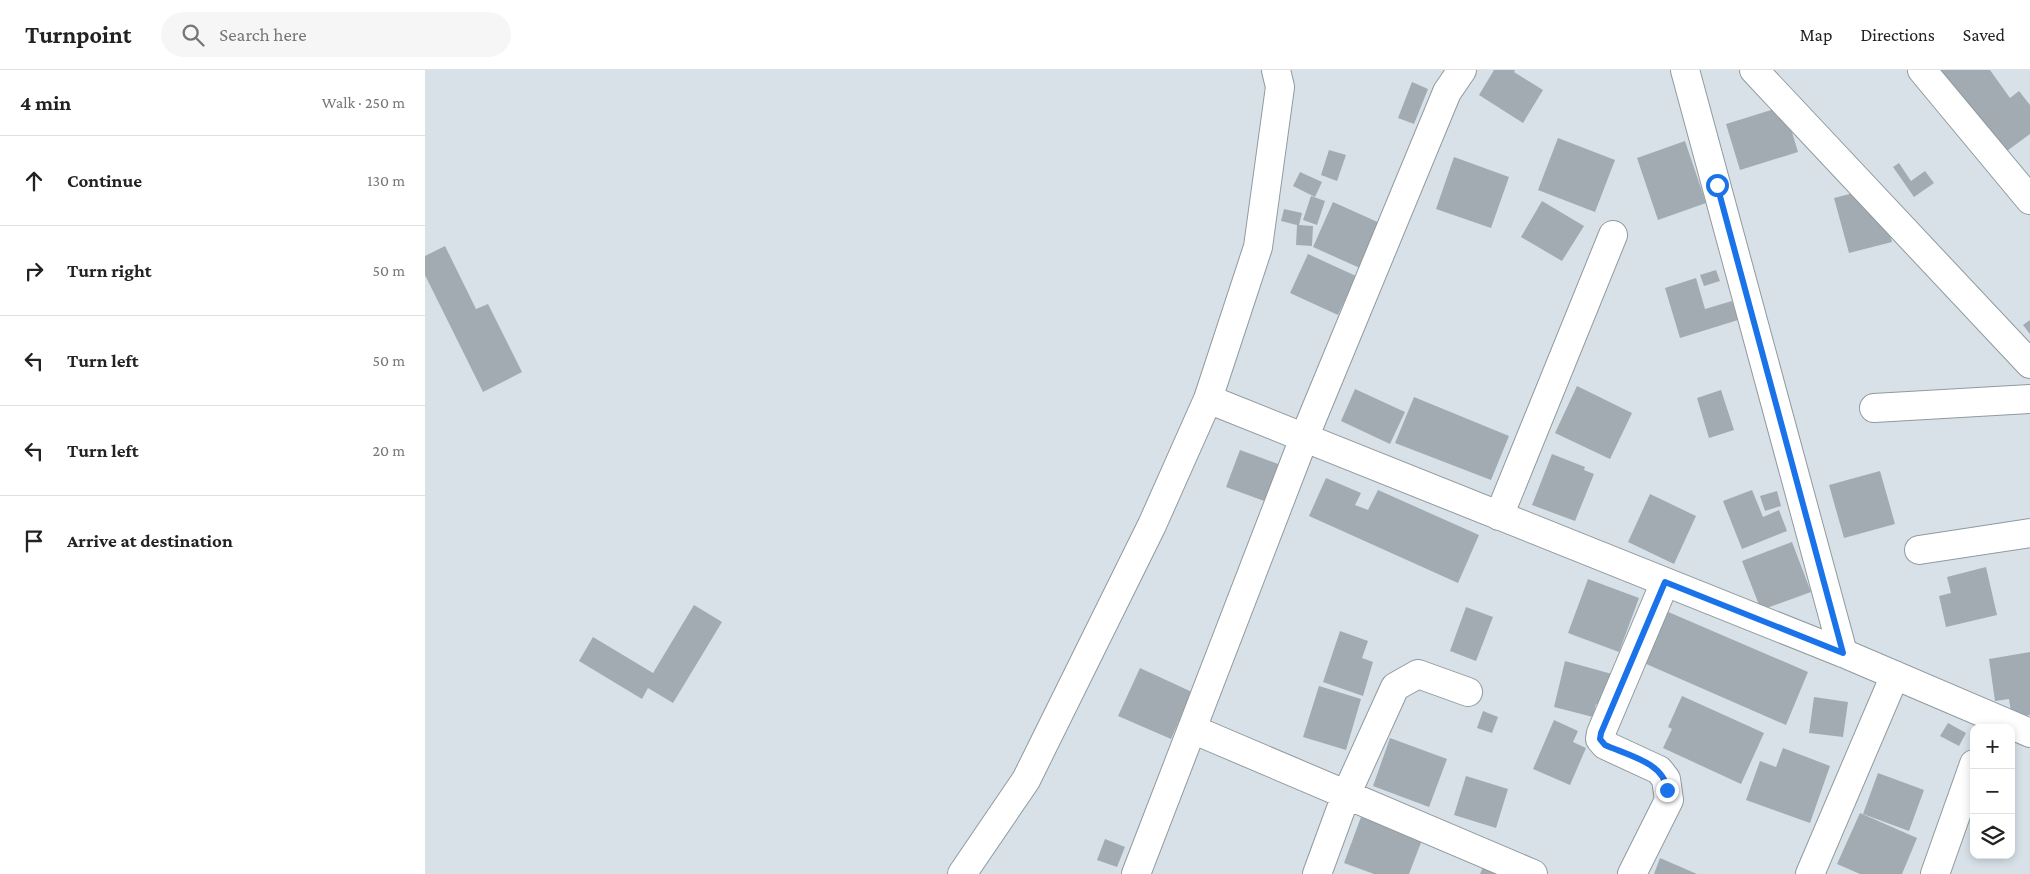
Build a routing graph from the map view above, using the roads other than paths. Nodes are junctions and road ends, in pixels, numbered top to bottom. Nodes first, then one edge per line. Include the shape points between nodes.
1 (1276, 70) edge
2 (1462, 70) edge
3 (1685, 70) edge
4 (1754, 70) edge
5 (1922, 70) edge
6 (2030, 200) edge
7 (1613, 235) dead end
8 (2030, 364) edge
9 (1208, 399) junction
10 (2030, 399) edge
11 (1874, 408) dead end
12 (1304, 438) junction
13 (1499, 516) junction
14 (2030, 533) edge
15 (1919, 550) dead end
16 (1665, 582) junction
17 (1843, 653) junction
18 (1895, 675) junction
19 (1468, 692) dead end
20 (1988, 722) edge
21 (1192, 729) junction
22 (2030, 733) edge
23 (1972, 769) edge
24 (1346, 795) junction
25 (962, 874) edge
26 (1136, 874) edge
27 (1317, 874) edge
28 (1533, 874) edge
29 (1632, 874) edge
30 (1810, 874) edge
31 (1935, 874) edge

1 - 9 street via 1280,86 1258,247
2 - 12 street via 1447,92
3 - 17 street
4 - 8 street
5 - 6 street
7 - 13 street
9 - 12 street
9 - 25 street via 1152,525 1026,780
10 - 11 street
12 - 13 street
12 - 21 street
13 - 16 street
14 - 15 street
16 - 17 street
16 - 29 street via 1600,739 1605,745 1659,770 1666,779 1669,800
17 - 18 street
18 - 20 street
18 - 30 street
19 - 24 street via 1417,674 1395,687
20 - 22 street
21 - 24 street
21 - 26 street
23 - 31 street
24 - 27 street
24 - 28 street

